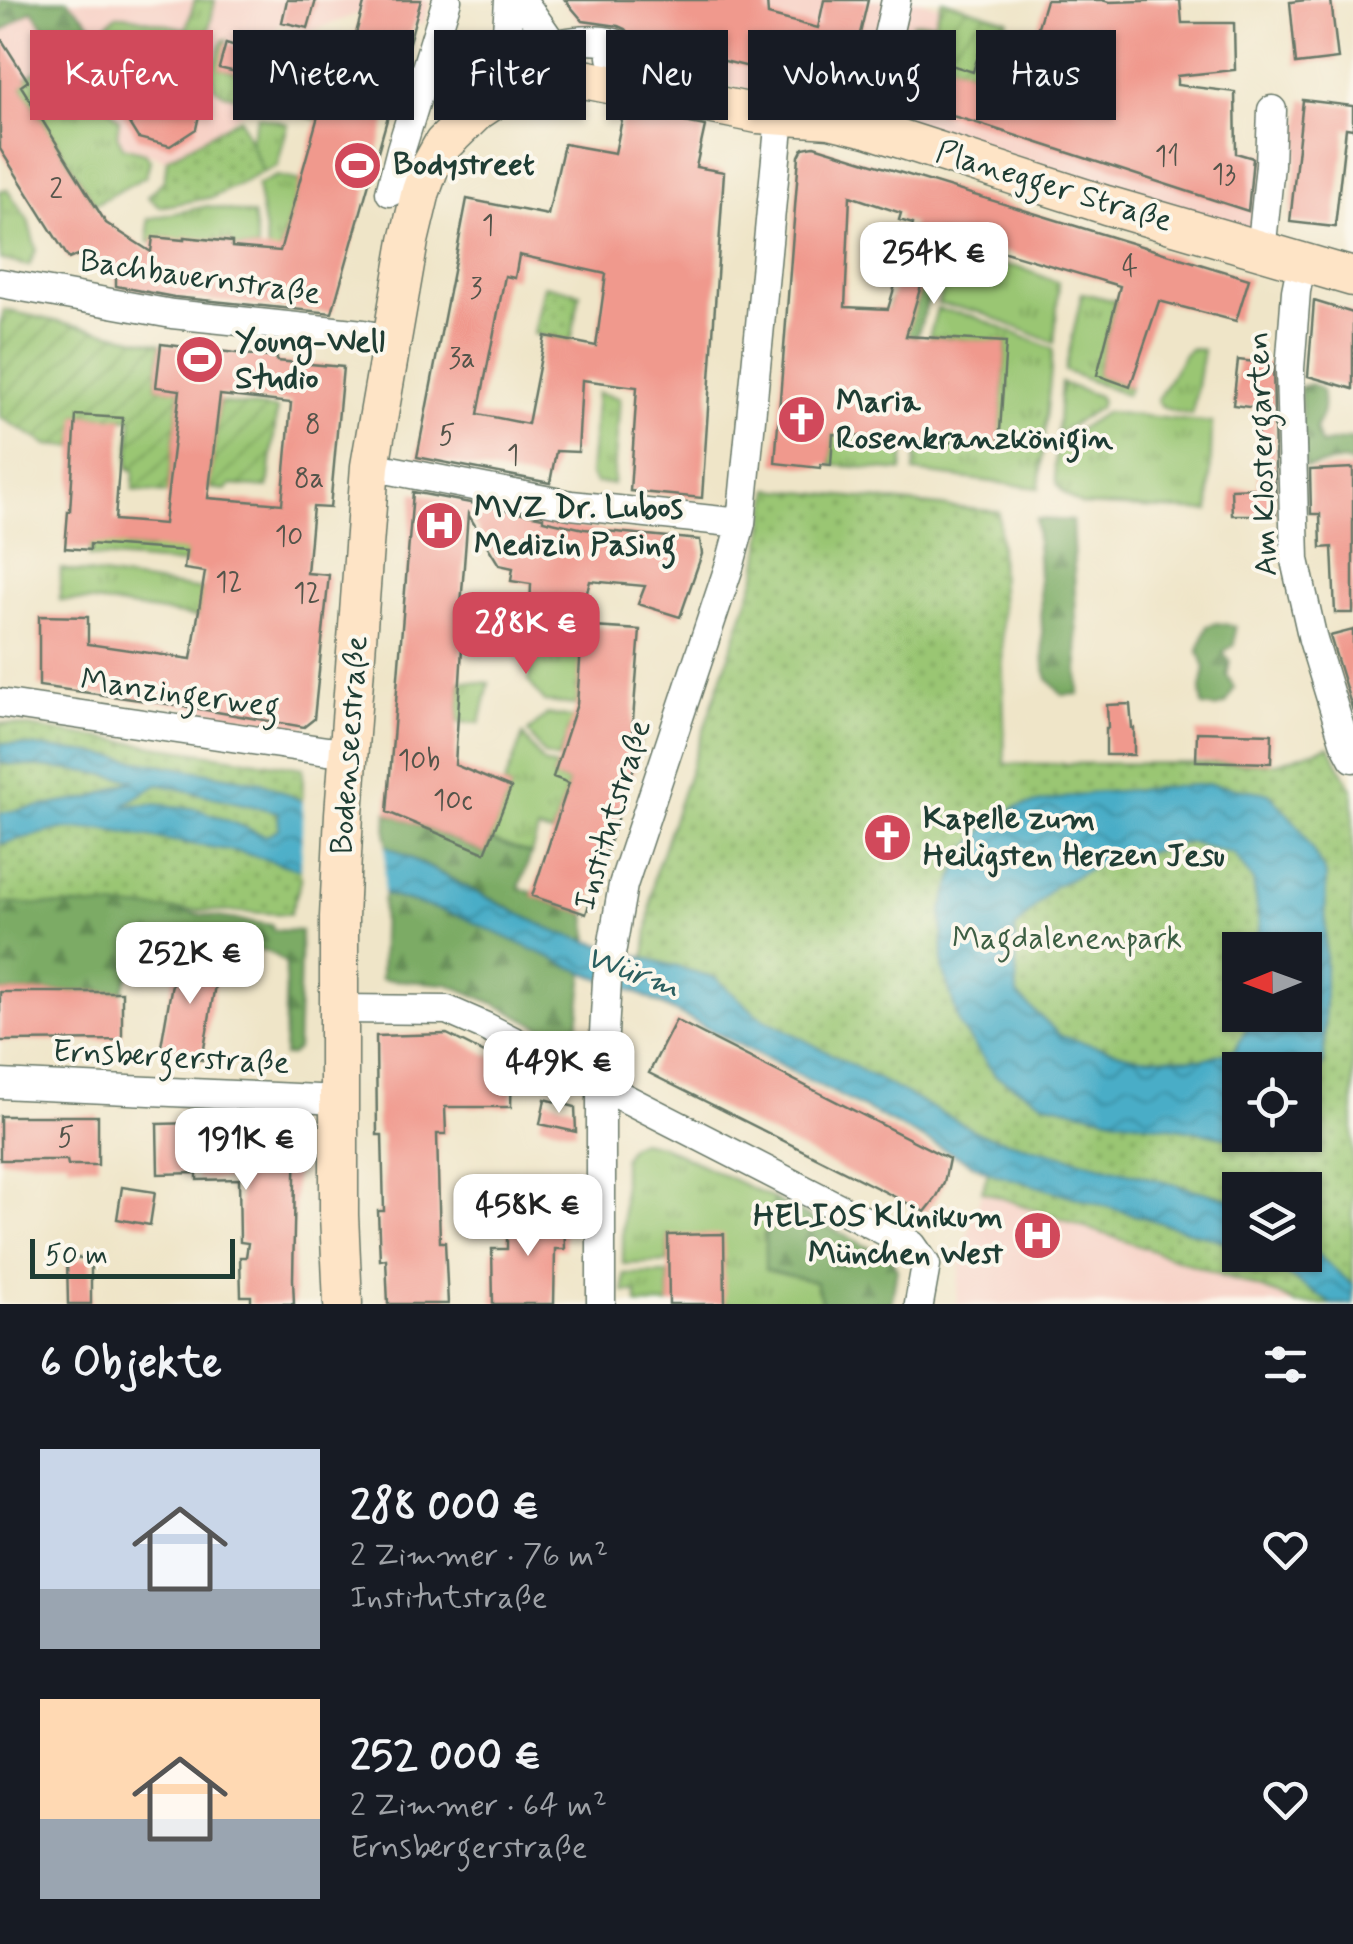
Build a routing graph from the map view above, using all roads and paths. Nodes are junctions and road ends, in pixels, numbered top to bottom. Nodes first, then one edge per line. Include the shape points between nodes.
1 (447, 0) edge
2 (510, 0) edge
3 (522, 0) edge
4 (896, 0) edge
5 (507, 30) edge
6 (543, 30) edge
7 (428, 64) junction
8 (434, 66) edge
9 (586, 80) edge
10 (748, 110) edge
11 (1272, 110) dead end
12 (466, 120) edge
13 (780, 120) edge
14 (830, 120) edge
15 (868, 128) junction
16 (405, 191) junction
17 (1255, 248) junction
18 (1302, 262) junction
19 (1353, 277) edge
20 (0, 283) edge
21 (391, 340) junction
22 (370, 466) junction
23 (741, 523) junction
24 (0, 703) edge
25 (349, 752) junction
26 (1353, 758) edge
27 (339, 1009) junction
28 (0, 1084) edge
29 (601, 1085) junction
30 (339, 1100) junction
31 (343, 1304) edge
32 (601, 1304) edge
33 (919, 1304) edge

1 - 7 street
2 - 5 street
3 - 6 street
4 - 15 street
7 - 8 street
7 - 16 street via 401,148
9 - 10 main road, Planegger Straße
11 - 17 street via 1263,233
12 - 16 main road, Planegger Straße
13 - 23 street, Institutstraße
14 - 15 main road, Planegger Straße
15 - 17 main road, Planegger Straße
16 - 21 main road, Bodenseestraße
17 - 18 main road, Planegger Straße
18 - 19 main road, Planegger Straße
18 - 26 street, Am Klostergarten via 1290,369 1295,560 1312,640
20 - 21 street, Bachbauernstraße via 172,314
21 - 22 main road, Bodenseestraße
22 - 23 street via 571,505
22 - 25 main road, Bodenseestraße
23 - 29 street, Institutstraße via 623,885 607,981
24 - 25 street, Manzingerweg
25 - 27 main road, Bodenseestraße
27 - 29 street via 446,1010
27 - 30 main road, Bodenseestraße
28 - 30 street, Ernsbergerstraße
29 - 32 street, Institutstraße
29 - 33 street via 912,1245 926,1265
30 - 31 main road, Bodenseestraße

